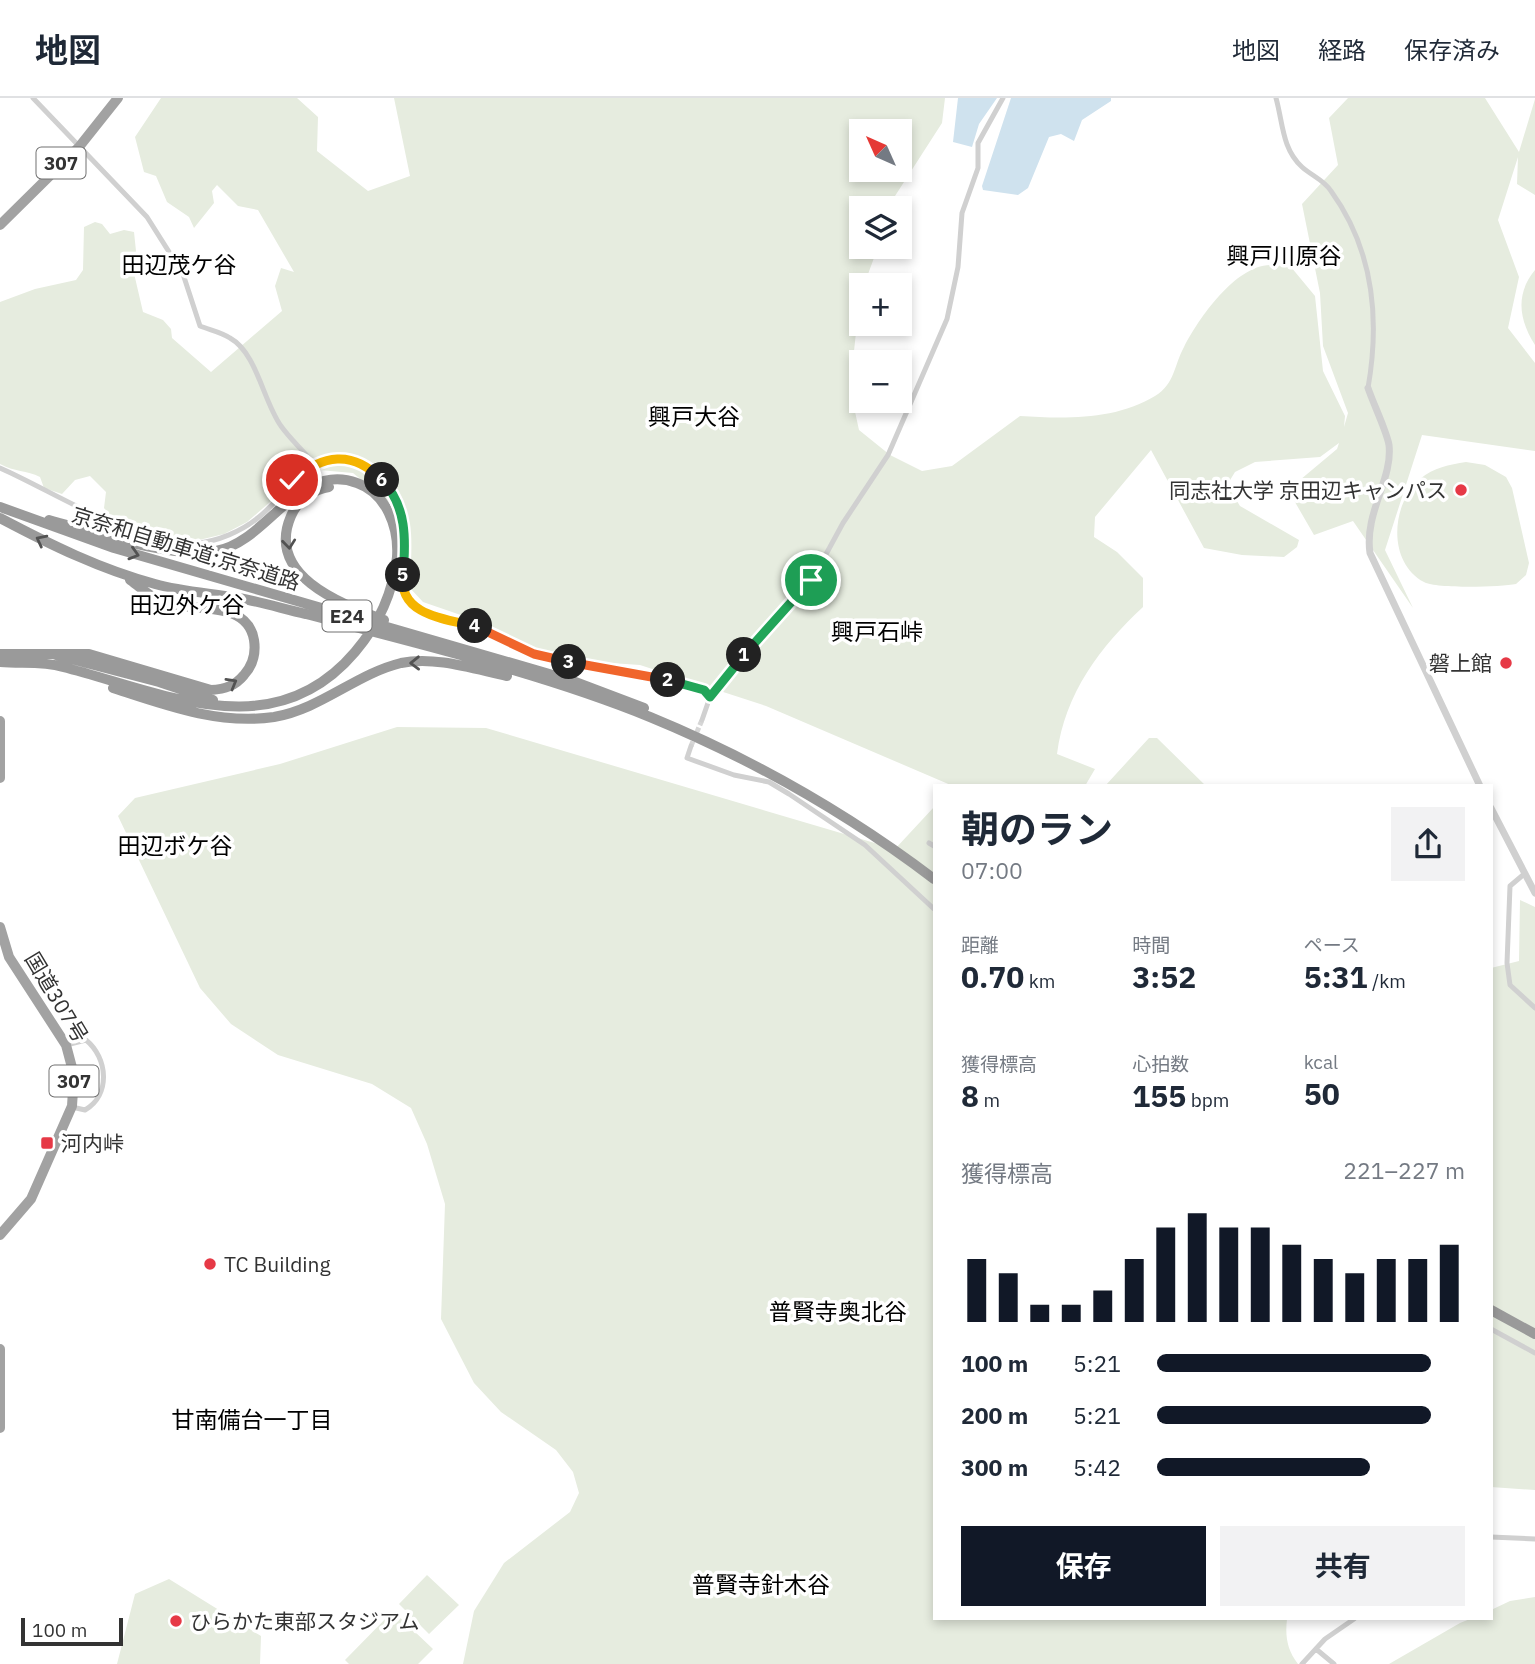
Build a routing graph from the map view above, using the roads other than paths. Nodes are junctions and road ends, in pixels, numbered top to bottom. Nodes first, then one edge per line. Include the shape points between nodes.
1 (33, 98) edge
2 (118, 98) edge
3 (1003, 98) edge
4 (1276, 98) edge
5 (79, 147) junction
6 (0, 225) edge
7 (1368, 388) joint
8 (313, 463) junction
9 (0, 468) edge
10 (0, 506) edge
11 (0, 518) edge
12 (120, 572) junction
13 (380, 608) junction
14 (361, 639) junction
15 (0, 654) edge
16 (56, 654) junction
17 (0, 662) edge
18 (61, 666) junction
19 (570, 680) junction
20 (578, 691) junction
21 (710, 697) junction
22 (702, 720) tunnel mouth
23 (0, 721) edge
24 (691, 746) dead end
25 (0, 778) edge
26 (1479, 784) edge
27 (1493, 812) edge
28 (933, 873) edge
29 (1523, 875) junction
30 (933, 878) edge
31 (1535, 893) edge
32 (933, 897) edge
33 (928, 903) junction
34 (933, 908) edge
35 (0, 927) edge
36 (1535, 1009) edge
37 (66, 1045) junction
38 (72, 1107) junction
39 (0, 1235) edge
40 (1493, 1314) edge
41 (1493, 1330) edge
42 (1535, 1336) edge
43 (0, 1349) edge
44 (1535, 1353) edge
45 (0, 1428) edge
46 (1493, 1535) edge
47 (1535, 1539) edge
48 (1353, 1620) edge
49 (1316, 1649) junction
50 (1302, 1664) edge
51 (1334, 1664) edge

1 - 5 street
2 - 5 highway, 307
3 - 21 street via 978,143 978,168 962,213 958,267 947,319 888,455 811,580
4 - 7 street via 1293,159 1331,190 1369,268 1372,331
5 - 6 highway, 307
5 - 8 street via 147,217 183,274 200,326 243,347 263,396
7 - 26 street via 1389,443 1370,522 1370,553
8 - 9 street via 258,518 213,541 193,544 131,530
8 - 21 street via 359,462 391,489 401,506 404,528 401,586 408,602 424,613 476,627 534,654 676,682 704,690
10 - 13 highway via 111,536 200,553 242,542 308,486 345,479 365,486 379,498 394,526 396,563
10 -> 19 highway, 京奈和自動車道;京奈道路 / E24 via 114,548
12 -> 11 highway, 京奈和自動車道;京奈道路 / E24 via 76,557
16 -> 12 highway via 89,654 211,690 229,688 246,673 255,652 254,639 239,617 220,609 160,601
12 - 20 highway, 京奈和自動車道;京奈道路 / E24 via 169,588 277,607
13 - 14 highway
13 -> 19 highway via 390,551 380,509 349,487 312,493 290,519 287,544 293,564 312,585 345,606
14 - 16 highway via 305,683 271,696 239,701 208,700
14 - 18 highway via 342,665 308,689 282,700 240,708 190,703
15 - 16 highway
17 - 18 highway
20 -> 18 highway via 448,664 403,663 296,712 229,719 159,704
19 - 28 highway, 京奈和自動車道;京奈道路 / E24 via 652,711 746,755 862,822
20 - 30 highway, 京奈和自動車道;京奈道路 / E24 via 660,721 744,760 851,821
21 - 22 street
23 - 25 highway
24 - 33 street via 687,758 769,782 789,794 864,845
27 - 29 street
29 - 31 street
29 - 36 street via 1510,886 1507,963 1510,985
32 - 33 street
33 - 34 street
35 - 37 highway, 国道307号 / 307 via 9,957
37 - 38 highway, 国道307号 / 307 via 74,1075
37 - 38 street via 86,1040 96,1051 104,1073 101,1093 92,1106 85,1110
38 - 39 highway, 国道307号 / 307 via 31,1199
40 - 42 highway
41 - 44 street
43 - 45 highway
46 - 47 street
48 - 49 street
49 - 50 street
49 - 51 street

